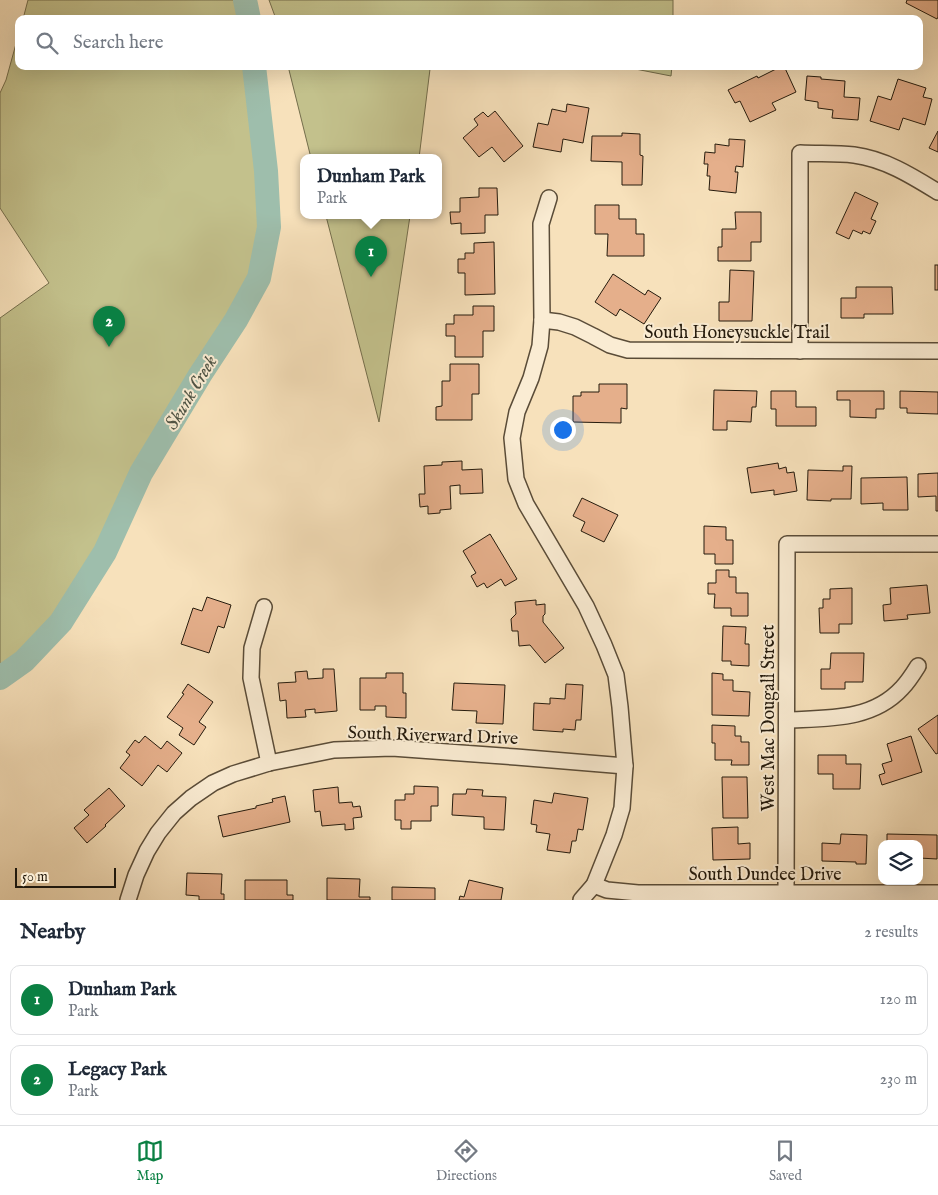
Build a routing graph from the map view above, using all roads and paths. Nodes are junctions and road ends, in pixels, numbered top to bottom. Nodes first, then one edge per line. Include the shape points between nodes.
1 (938, 192) edge
2 (550, 198) dead end
3 (542, 320) junction
4 (800, 352) junction
5 (938, 352) edge
6 (938, 544) edge
7 (264, 608) dead end
8 (918, 666) dead end
9 (787, 720) junction
10 (269, 763) junction
11 (625, 766) junction
12 (594, 885) junction
13 (786, 892) junction
14 (938, 893) edge
15 (128, 900) edge
16 (581, 900) edge

1 - 4 street via 894,167 868,158 800,153
2 - 3 street via 541,224
3 - 4 street, South Honeysuckle Trail via 575,327 610,345 628,350
3 - 11 street via 540,346 517,412 512,438 516,479 526,504 586,606 616,675
4 - 5 street, South Honeysuckle Trail
6 - 9 street, West Mac Dougall Street via 787,544
7 - 10 street via 252,648 251,678
8 - 9 street via 902,688 871,710 841,718
9 - 13 street, West Mac Dougall Street
10 - 11 street, South Riverward Drive via 334,750 392,748
10 - 15 street, South Riverward Drive via 213,784 174,813 147,850
11 - 12 street via 622,808
12 - 13 street, South Dundee Drive via 607,890 638,893
12 - 16 street
13 - 14 street, South Dundee Drive

